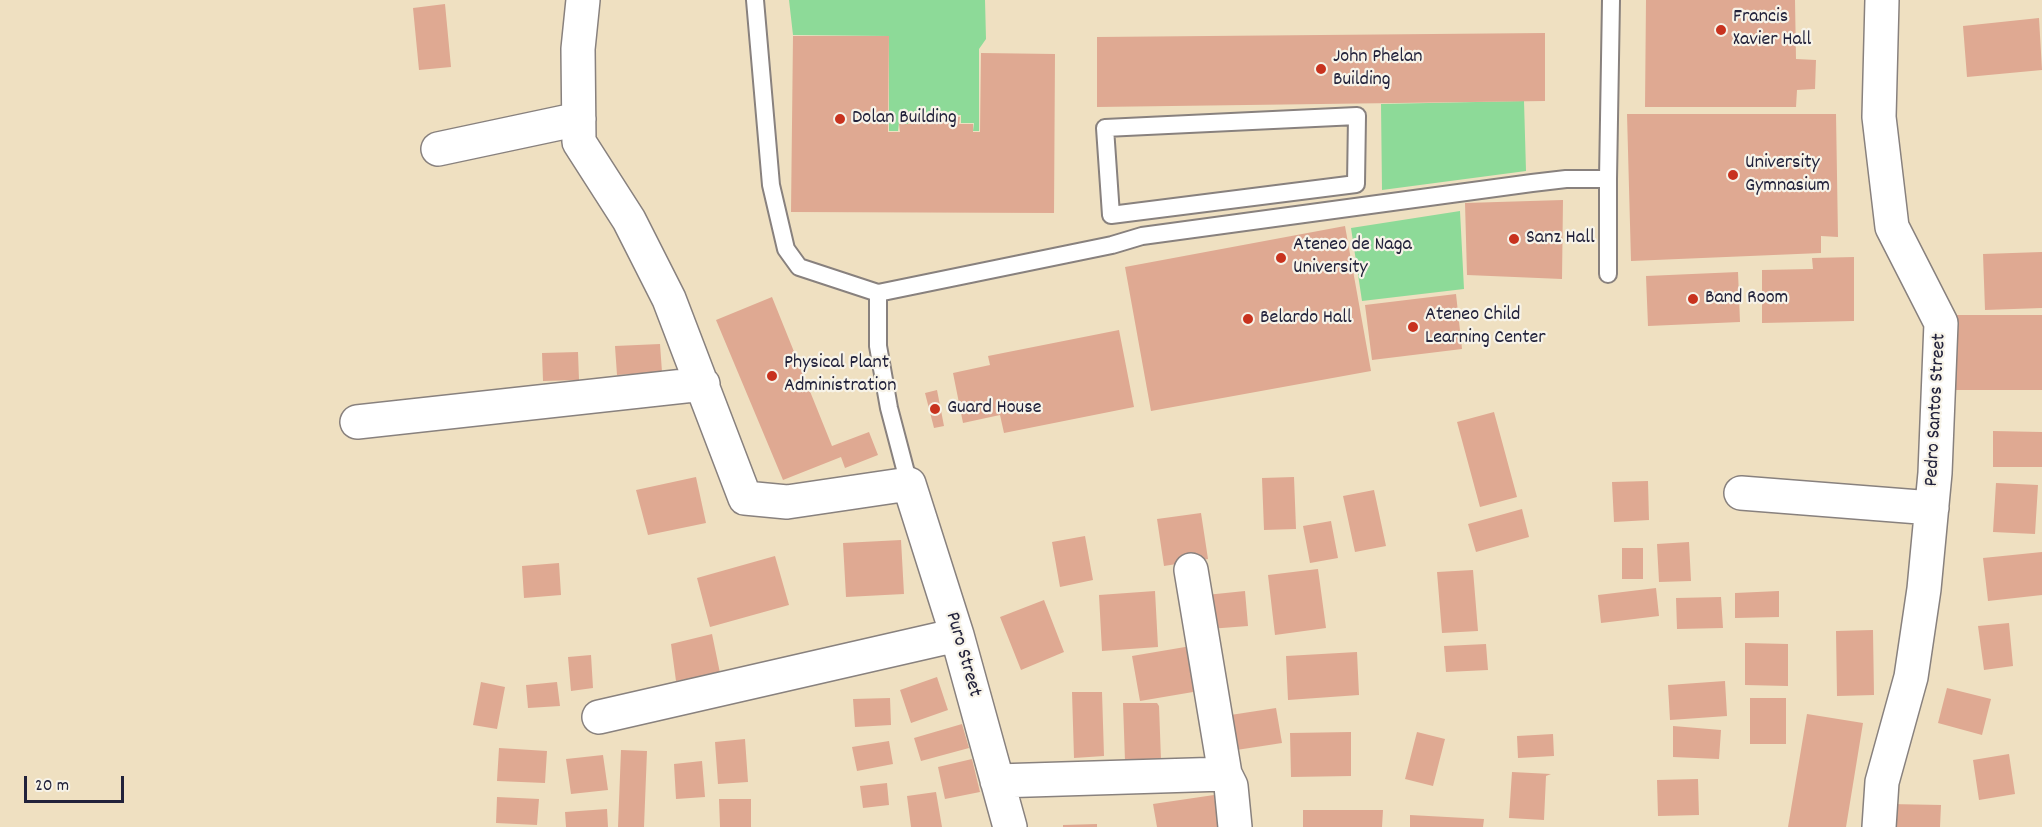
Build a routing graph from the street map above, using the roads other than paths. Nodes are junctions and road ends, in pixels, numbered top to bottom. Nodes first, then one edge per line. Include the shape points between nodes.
1 (583, 0) edge
2 (755, 0) edge
3 (1611, 0) edge
4 (1882, 0) edge
5 (579, 118) junction
6 (438, 149) dead end
7 (1608, 179) junction
8 (1110, 216) junction
9 (1112, 245) junction
10 (1608, 274) dead end
11 (878, 293) junction
12 (703, 384) junction
13 (357, 422) dead end
14 (909, 484) junction
15 (1741, 493) dead end
16 (1932, 508) junction
17 (1191, 570) dead end
18 (957, 635) junction
19 (599, 717) dead end
20 (1225, 774) junction
21 (997, 781) junction
22 (1010, 827) edge
23 (1234, 827) edge
24 (1879, 827) edge

1 - 5 street via 578,49
2 - 11 lane via 771,185 786,249 799,267
3 - 7 lane
4 - 16 street, Pedro Santos Street via 1879,117 1893,227 1941,323
5 - 6 street
5 - 12 street via 579,142 629,220 669,299
7 - 9 lane via 1508,186 1142,236
7 - 10 lane
8 - 8 lane via 1356,184 1357,116 1105,128
8 - 9 lane
9 - 11 lane
11 - 14 lane via 878,346
12 - 13 street
12 - 14 street via 745,498 787,502
14 - 18 street, Puro Street
15 - 16 street
16 - 24 street, Pedro Santos Street via 1911,677 1882,782
17 - 20 street
18 - 19 street
18 - 21 street, Puro Street
20 - 21 street
20 - 23 street via 1231,786
21 - 22 street, Puro Street

